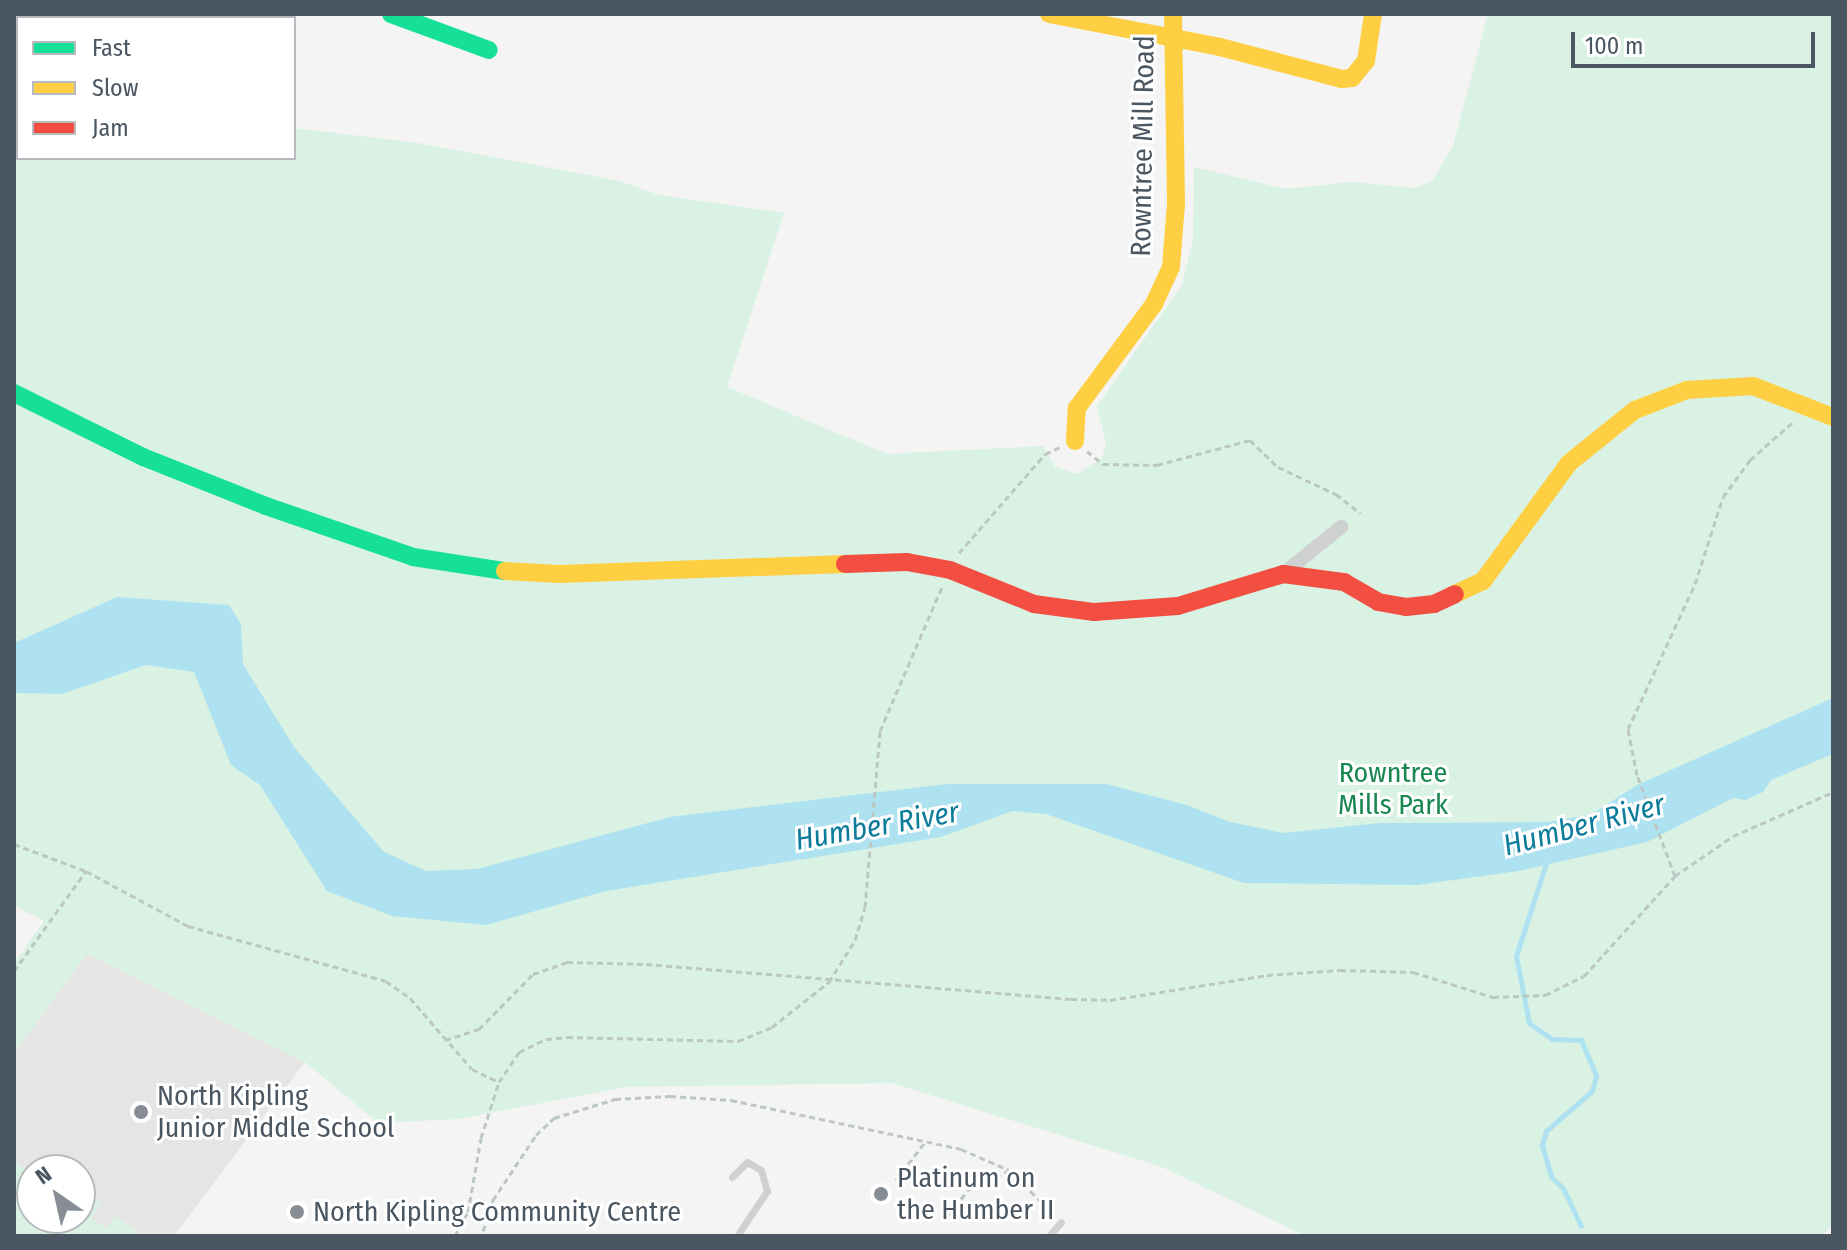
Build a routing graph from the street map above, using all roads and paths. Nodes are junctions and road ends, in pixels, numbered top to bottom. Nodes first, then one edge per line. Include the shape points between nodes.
1 (391, 14) edge
2 (1049, 14) edge
3 (1173, 14) edge
4 (1373, 14) edge
5 (1173, 39) junction
6 (489, 50) dead end
7 (14, 393) edge
8 (1833, 417) edge
9 (1808, 418) dead end
10 (1075, 441) junction
11 (1360, 513) dead end
12 (1341, 527) dead end
13 (954, 562) dead end
14 (1283, 574) junction
15 (945, 580) dead end
16 (1833, 792) edge
17 (14, 844) edge
18 (86, 871) junction
19 (1675, 876) junction
20 (14, 971) edge
21 (829, 982) junction
22 (445, 1040) junction
23 (499, 1082) junction
24 (925, 1142) junction
25 (1009, 1170) junction
26 (732, 1177) dead end
27 (896, 1180) dead end
28 (949, 1215) dead end
29 (1061, 1222) joint
30 (483, 1231) dead end
31 (455, 1236) edge
32 (737, 1236) edge
33 (1049, 1236) edge

1 - 6 street
2 - 5 street
3 - 5 street, Rowntree Mill Road
4 - 5 street via 1366,61 1352,78
5 - 10 street, Rowntree Mill Road via 1176,203 1171,267 1154,304 1077,408
7 - 14 street via 143,457 225,490 413,557 463,568 559,574 907,562 950,570 1034,604 1094,612 1178,606
8 - 14 street via 1753,386 1687,390 1635,410 1569,463 1483,581 1434,604 1378,602 1334,579
9 - 19 path via 1783,428 1723,497 1695,584 1628,729 1637,775
10 - 11 path via 1103,464 1157,465 1250,440 1278,467 1336,494
10 - 13 path via 1045,454 971,533
12 - 14 street
15 - 21 path via 886,708 872,780 866,885 855,940
16 - 19 path via 1733,836
17 - 18 path
18 - 20 path
18 - 22 path via 188,926 386,981 410,998
19 - 21 path via 1584,976 1563,989 1533,996 1493,997 1413,972 1340,970 1267,975 1110,1000
21 - 22 path via 646,964 558,964 533,974 479,1029
21 - 23 path via 752,1038 546,1039 519,1052
22 - 23 path via 472,1069
23 - 31 path via 481,1138 468,1212
24 - 25 path via 961,1149
24 - 27 path
24 - 30 path via 731,1100 670,1096 584,1105 554,1118 536,1135 493,1200
25 - 28 path via 968,1190
25 - 29 path
26 - 32 lane via 747,1162 761,1170 767,1191
29 - 33 lane

